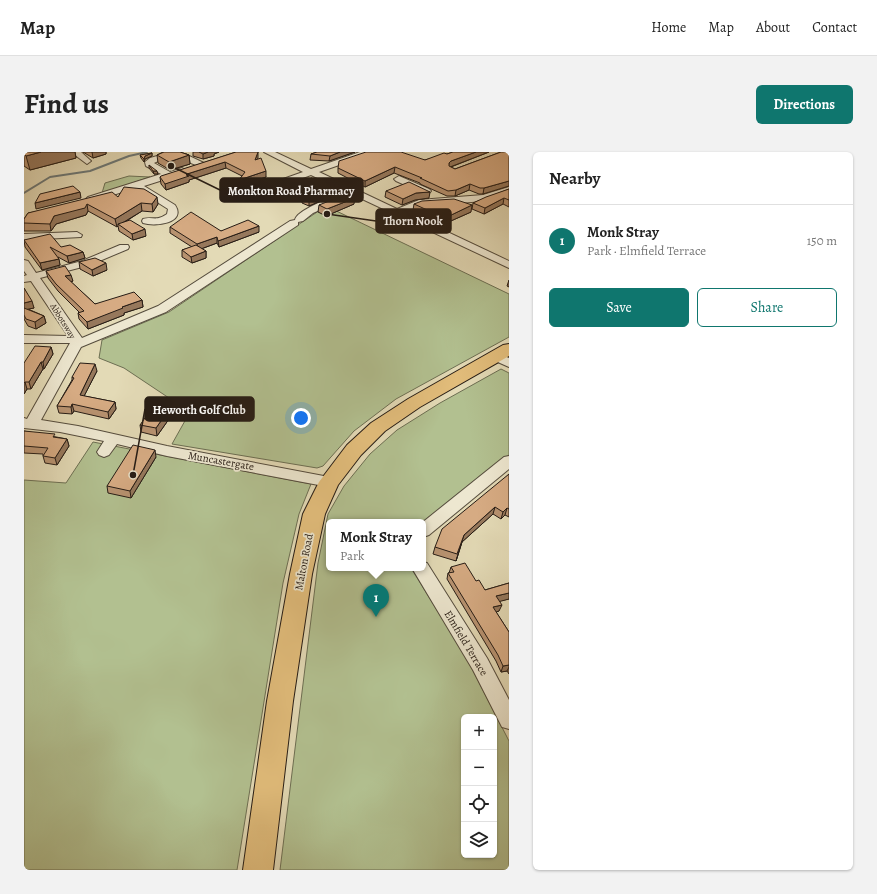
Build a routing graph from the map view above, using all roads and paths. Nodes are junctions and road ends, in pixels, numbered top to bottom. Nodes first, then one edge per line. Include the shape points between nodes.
1 (75, 152) edge
2 (268, 152) edge
3 (368, 152) edge
4 (87, 161) dead end
5 (311, 172) junction
6 (165, 173) junction
7 (399, 179) dead end
8 (136, 186) junction
9 (272, 186) dead end
10 (509, 190) edge
11 (353, 193) junction
12 (445, 200) junction
13 (82, 202) edge
14 (397, 212) junction
15 (147, 222) dead end
16 (77, 235) dead end
17 (24, 237) edge
18 (124, 247) dead end
19 (24, 263) edge
20 (509, 265) edge
21 (29, 278) edge
22 (24, 339) edge
23 (76, 342) junction
24 (505, 356) edge
25 (28, 423) edge
26 (113, 438) junction
27 (104, 452) dead end
28 (509, 461) edge
29 (329, 482) junction
30 (426, 529) edge
31 (423, 571) edge
32 (509, 720) edge
33 (258, 870) edge

1 - 4 street
2 - 5 street
3 - 5 street
5 - 9 street
5 - 11 street
6 - 6 street via 202,162 177,154 149,162
6 - 8 street
7 - 12 street
8 - 13 street
8 - 15 street via 173,209 172,215 163,221
10 - 12 street via 484,198
11 - 14 street
11 - 23 street via 309,211 162,309
12 - 14 street via 419,203
14 - 20 street
16 - 17 street
18 - 21 street via 86,263
19 - 21 street, Abbotsway
21 - 23 street, Abbotsway
22 - 23 street
23 - 25 street, Abbotsway
24 - 29 main road, Malton Road via 414,403 378,427 354,450
25 - 26 street, Muncastergate
26 - 27 street
26 - 29 street, Muncastergate
28 - 30 street
29 - 33 main road, Malton Road via 314,514 301,574 280,701
31 - 32 street, Elmfield Terrace via 480,664

